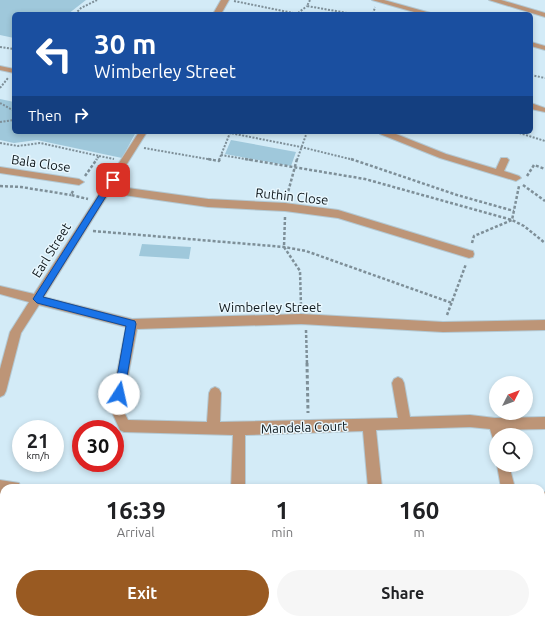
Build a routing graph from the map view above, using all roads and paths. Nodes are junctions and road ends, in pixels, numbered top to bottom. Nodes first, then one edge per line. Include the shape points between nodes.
1 (97, 0) edge
2 (227, 0) edge
3 (310, 0) edge
4 (376, 0) edge
5 (493, 0) edge
6 (307, 6) junction
7 (77, 12) edge
8 (218, 12) edge
9 (288, 12) edge
10 (300, 12) edge
11 (342, 12) edge
12 (422, 12) edge
13 (545, 15) edge
14 (533, 45) edge
15 (0, 47) edge
16 (545, 48) edge
17 (12, 49) edge
18 (0, 68) edge
19 (12, 71) edge
20 (533, 75) edge
21 (545, 78) edge
22 (0, 103) edge
23 (533, 107) edge
24 (12, 110) edge
25 (544, 110) dead end
26 (12, 120) edge
27 (0, 122) edge
28 (141, 134) edge
29 (230, 134) edge
30 (235, 134) edge
31 (306, 134) edge
32 (387, 134) edge
33 (523, 134) edge
34 (545, 140) edge
35 (0, 143) edge
36 (134, 146) junction
37 (301, 147) junction
38 (222, 155) junction
39 (99, 156) junction
40 (504, 160) dead end
41 (124, 161) junction
42 (294, 168) junction
43 (545, 169) edge
44 (0, 170) edge
45 (499, 173) junction
46 (516, 178) junction
47 (79, 182) junction
48 (0, 186) edge
49 (107, 189) junction
50 (71, 195) junction
51 (99, 201) junction
52 (545, 201) edge
53 (285, 207) junction
54 (514, 211) dead end
55 (81, 230) junction
56 (545, 242) edge
57 (284, 246) junction
58 (469, 254) dead end
59 (0, 290) edge
60 (37, 299) junction
61 (452, 303) dead end
62 (303, 319) junction
63 (132, 324) junction
64 (545, 325) edge
65 (398, 383) dead end
66 (0, 390) edge
67 (215, 393) dead end
68 (405, 422) junction
69 (545, 423) edge
70 (369, 425) junction
71 (308, 427) junction
72 (213, 428) junction
73 (493, 428) edge
74 (504, 428) edge
75 (239, 429) junction
76 (505, 472) edge
77 (238, 484) edge
78 (375, 484) edge
79 (507, 484) edge

1 - 7 path
2 - 8 street
2 - 9 path
3 - 6 path
4 - 12 street
5 - 13 street
6 - 10 path
6 - 11 path
14 - 16 street
15 - 17 path
18 - 19 street
20 - 21 path
22 - 24 path
23 - 25 street
26 - 27 path
28 - 36 street, Earl Street
29 - 38 path
30 - 37 path
31 - 37 path
32 - 45 street via 443,156
33 - 34 path
35 - 39 path via 18,146 40,143
36 - 38 path via 219,161
36 - 41 street, Earl Street
37 - 42 path
37 - 54 path via 348,158 457,195
38 - 42 path
39 - 41 path
39 - 47 path
40 - 45 street
41 - 49 street, Earl Street
42 - 53 path
42 - 56 path via 365,179 512,220
43 - 46 path via 534,165 527,176
44 - 47 street, Bala Close
45 - 46 street
46 - 52 path via 520,184
47 - 50 path
48 - 50 path
49 - 51 street, Earl Street
49 - 53 street, Ruthin Close via 208,203
50 - 51 path
51 - 55 street, Earl Street
53 - 57 path
53 - 58 street, Ruthin Close via 338,214
55 - 57 path
55 - 60 street, Earl Street
57 - 61 path via 306,251
57 - 62 path via 300,270
59 - 60 street, Wimberley Street
60 - 63 street, Wimberley Street
60 - 66 street, Earl Street via 16,332
62 - 63 street, Wimberley Street
62 - 64 street, Wimberley Street via 443,327
62 - 71 path
63 - 72 street, Mandela Court via 116,408 124,426
65 - 68 street
67 - 72 street
68 - 70 street, Mandela Court
68 - 73 street, Mandela Court via 470,421
69 - 74 street, Mandela Court
70 - 71 street, Mandela Court
70 - 78 street
71 - 75 street, Mandela Court
72 - 75 street, Mandela Court
75 - 77 street
76 - 79 street

